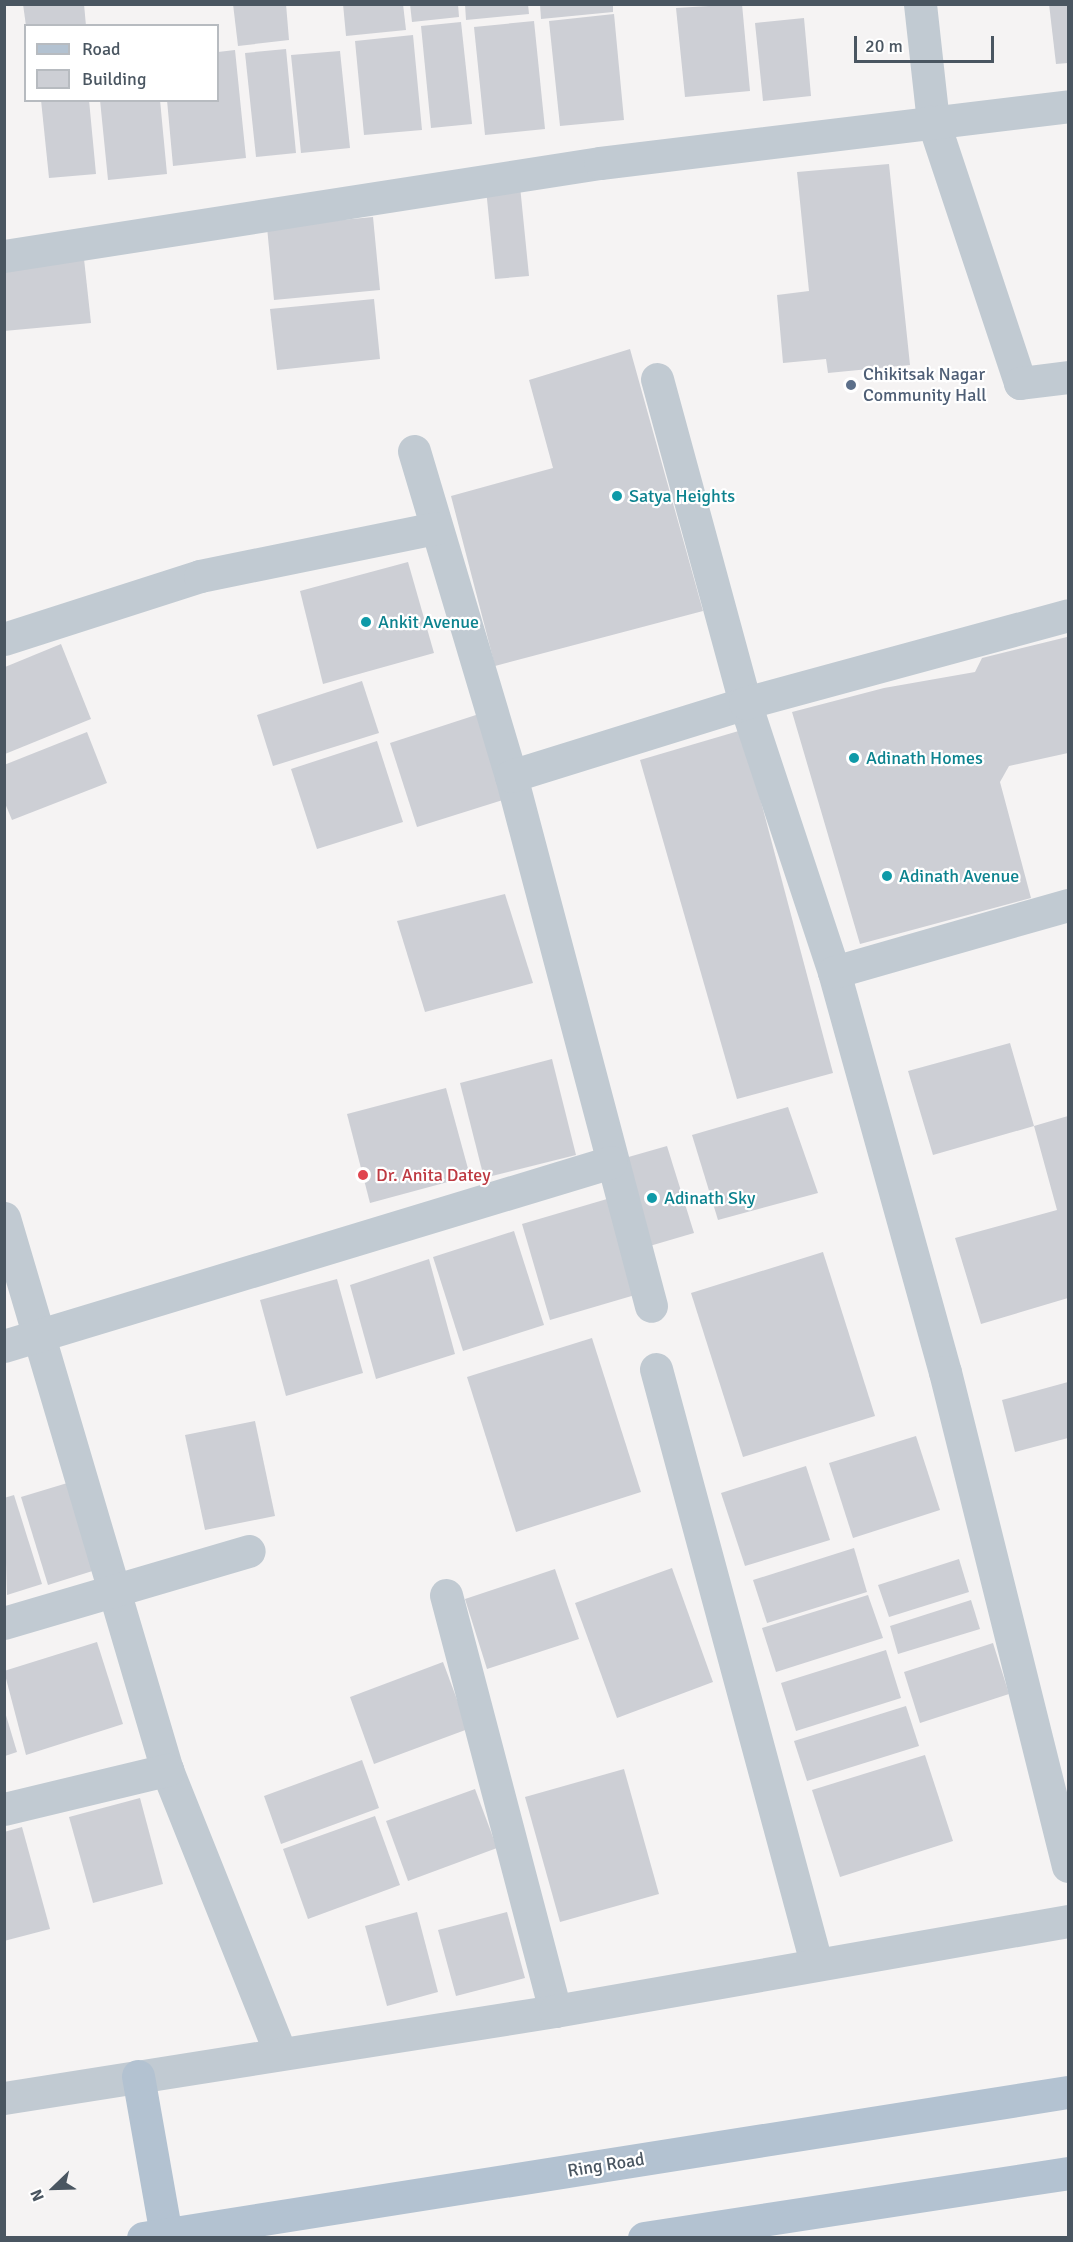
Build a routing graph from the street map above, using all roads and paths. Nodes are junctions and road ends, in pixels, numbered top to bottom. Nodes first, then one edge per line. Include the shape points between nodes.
1 (920, 4) edge
2 (1068, 106) edge
3 (933, 121) junction
4 (4, 256) edge
5 (1068, 377) edge
6 (657, 379) dead end
7 (414, 451) dead end
8 (436, 528) junction
9 (1068, 615) edge
10 (4, 639) edge
11 (746, 703) junction
12 (512, 776) junction
13 (1068, 905) edge
14 (834, 972) junction
15 (611, 1162) junction
16 (4, 1218) edge
17 (651, 1306) dead end
18 (38, 1336) junction
19 (4, 1346) edge
20 (656, 1369) dead end
21 (249, 1551) dead end
22 (114, 1594) junction
23 (446, 1595) dead end
24 (4, 1623) edge
25 (167, 1770) junction
26 (4, 1809) edge
27 (1068, 1866) edge
28 (1068, 1921) edge
29 (816, 1963) junction
30 (555, 2011) junction
31 (280, 2052) junction
32 (138, 2076) junction
33 (1068, 2092) edge
34 (4, 2098) edge
35 (1068, 2173) edge
36 (154, 2236) edge
37 (644, 2238) edge

1 - 3 street
2 - 3 street
3 - 4 street via 600,163
3 - 5 street via 1020,382
6 - 11 street
7 - 8 street
8 - 10 street via 200,576
8 - 12 street
9 - 11 street
11 - 12 street
11 - 14 street
12 - 15 street
13 - 14 street
14 - 27 street via 945,1372
15 - 17 street
15 - 18 street
16 - 18 street
18 - 19 street
18 - 22 street
20 - 29 street
21 - 22 street
22 - 24 street
22 - 25 street
23 - 30 street
25 - 26 street
25 - 31 street
28 - 29 street
29 - 30 street
30 - 31 street
31 - 32 street
32 - 34 street
32 - 36 main road
33 - 36 main road, Ring Road
35 - 37 main road

